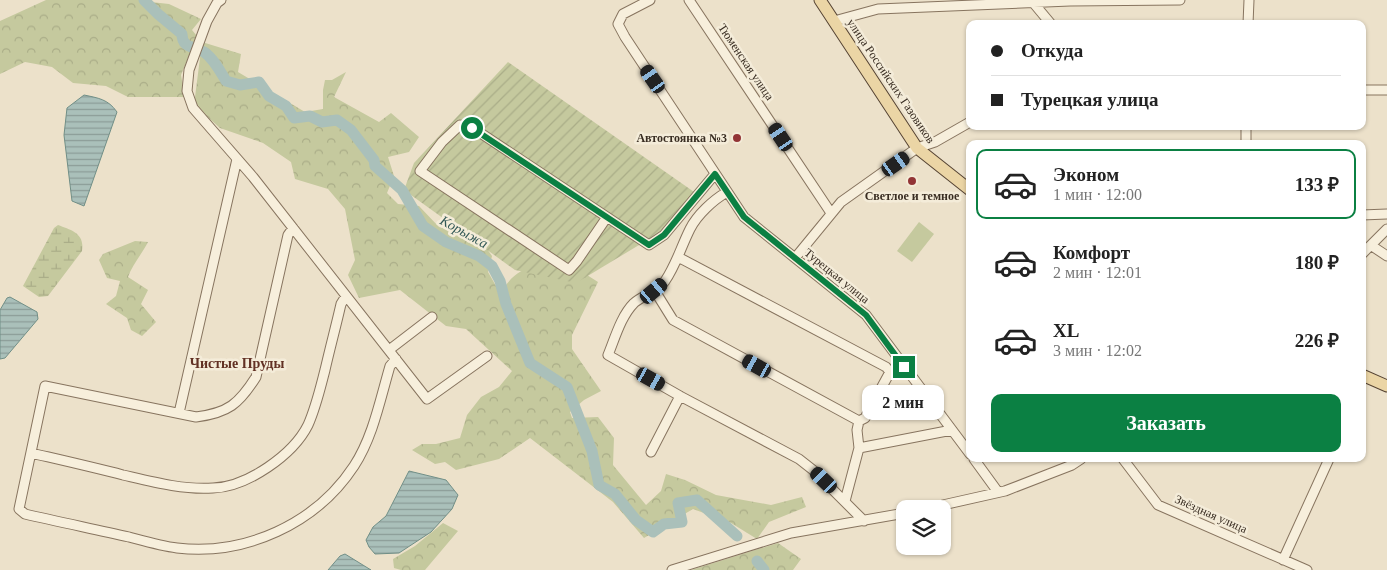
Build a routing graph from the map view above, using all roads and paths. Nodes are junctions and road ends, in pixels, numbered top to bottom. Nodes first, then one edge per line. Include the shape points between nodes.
1 (221, 0) edge
2 (650, 0) edge
3 (689, 0) edge
4 (820, 0) edge
5 (1180, 0) edge
6 (1249, 0) edge
7 (1032, 1) edge
8 (1048, 20) edge
9 (1248, 20) edge
10 (834, 21) junction
11 (1366, 90) edge
12 (1387, 90) edge
13 (966, 124) edge
14 (918, 148) junction
15 (237, 159) junction
16 (715, 174) junction
17 (966, 187) edge
18 (727, 192) junction
19 (831, 213) junction
20 (1387, 214) edge
21 (1366, 215) edge
22 (607, 217) junction
23 (293, 228) junction
24 (1387, 229) edge
25 (1372, 246) junction
26 (1366, 251) edge
27 (1387, 256) edge
28 (678, 257) junction
29 (795, 258) junction
30 (654, 291) junction
31 (346, 296) junction
32 (432, 318) dead end
33 (389, 350) junction
34 (487, 356) dead end
35 (396, 359) junction
36 (1366, 379) edge
37 (1387, 386) edge
38 (680, 396) junction
39 (179, 413) junction
40 (859, 421) junction
41 (952, 430) junction
42 (859, 448) junction
43 (966, 449) edge
44 (651, 452) dead end
45 (31, 453) junction
46 (976, 462) edge
47 (1076, 462) edge
48 (1125, 462) edge
49 (1328, 462) edge
50 (998, 492) junction
51 (845, 501) junction
52 (951, 503) edge
53 (896, 515) edge
54 (864, 521) junction
55 (1283, 560) junction
56 (672, 570) edge
57 (1307, 570) edge

1 - 15 street via 206,21 189,70 187,91 193,108
2 - 16 street, Турецкая улица via 623,14 618,24
3 - 19 street, Тюменская улица
4 - 10 main road, улица Российских Газовиков
5 - 7 street
6 - 9 street
7 - 8 street
7 - 10 street via 878,9
10 - 14 main road, улица Российских Газовиков
11 - 12 street
13 - 14 street
14 - 17 main road, улица Российских Газовиков
14 - 19 street via 841,202
15 - 23 street
15 - 39 street
16 - 18 street, Турецкая улица
16 - 22 street via 664,235 649,245
18 - 28 street via 717,197 690,228
18 - 29 street, Турецкая улица via 744,217
19 - 29 street
20 - 21 street
22 - 22 street via 472,128 460,125 442,142 420,172 569,270
23 - 31 street
23 - 39 street via 288,235 256,377 244,395 228,408 196,417
24 - 25 street
25 - 26 street
25 - 27 street
28 - 30 street via 664,283
28 - 40 street via 886,367 890,372 864,418
29 - 41 street, Турецкая улица via 866,315
30 - 38 street via 627,311 608,354
30 - 40 street via 673,320
31 - 33 street
31 - 45 street via 341,304 308,425 296,444 260,472 215,488 168,486
32 - 33 street
33 - 35 street
34 - 35 street via 427,398
35 - 45 street via 390,366 370,435 341,483 316,508 292,525 236,546 176,548 25,514 19,509
36 - 37 main road
38 - 44 street
38 - 51 street via 799,459
39 - 45 street via 44,386
40 - 42 street
41 - 42 street
41 - 43 street, Турецкая улица
42 - 51 street
46 - 50 street
47 - 50 street
48 - 55 street, Звёздная улица via 1158,504
49 - 55 street
50 - 52 street
51 - 54 street
53 - 54 street
54 - 56 street via 791,532
55 - 57 street, Звёздная улица

